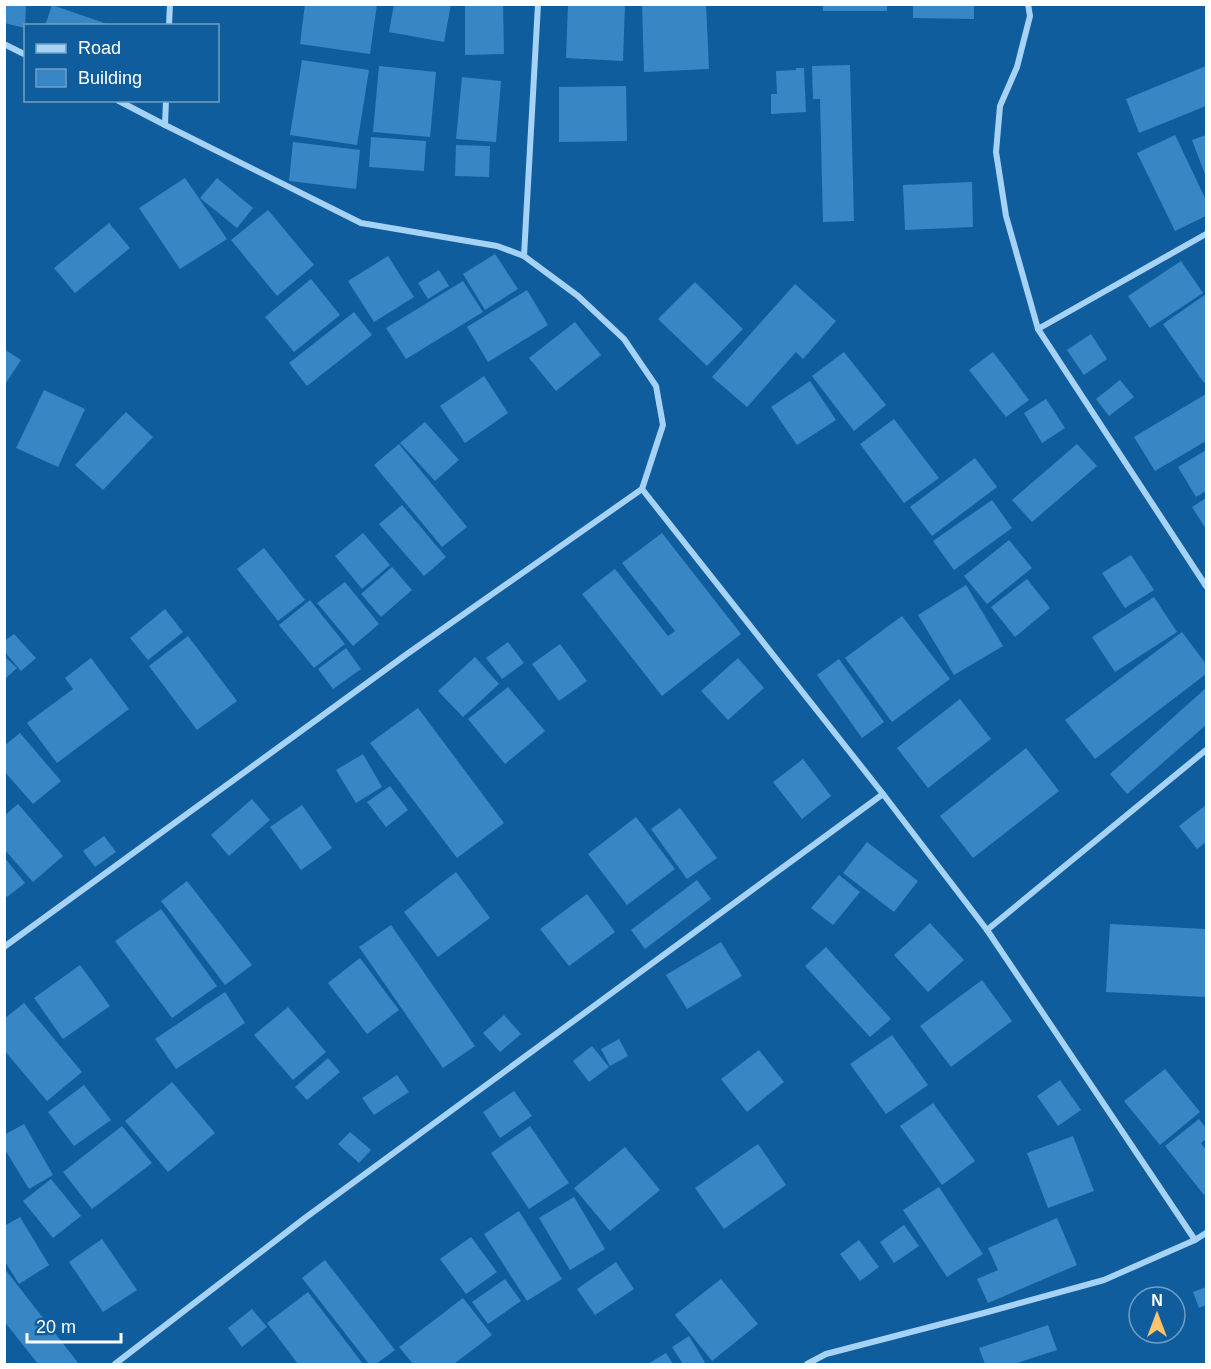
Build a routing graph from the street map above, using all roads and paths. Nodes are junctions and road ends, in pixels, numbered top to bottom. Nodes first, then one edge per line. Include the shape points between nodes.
1 (170, 4) edge
2 (538, 4) edge
3 (1028, 4) edge
4 (169, 24) edge
5 (4, 44) edge
6 (24, 54) edge
7 (121, 102) edge
8 (166, 102) edge
9 (165, 125) junction
10 (1206, 234) edge
11 (524, 256) junction
12 (1038, 329) junction
13 (642, 489) junction
14 (1206, 586) edge
15 (1206, 750) edge
16 (883, 794) junction
17 (987, 930) junction
18 (4, 947) edge
19 (1206, 1233) edge
20 (1195, 1240) junction
21 (115, 1365) edge
22 (807, 1365) edge

1 - 4 street
2 - 11 street
3 - 12 street via 1030,16 1017,67 1000,106 996,152 1006,216
5 - 6 street
7 - 9 street
8 - 9 street
9 - 11 street via 361,223 497,246
10 - 12 street
11 - 13 street via 578,296 624,339 656,386 663,425
12 - 14 street
13 - 16 street
13 - 18 street via 406,654
15 - 17 street
16 - 17 street
16 - 21 street via 305,1218
17 - 20 street
19 - 20 street
20 - 22 street via 1104,1280 826,1354

